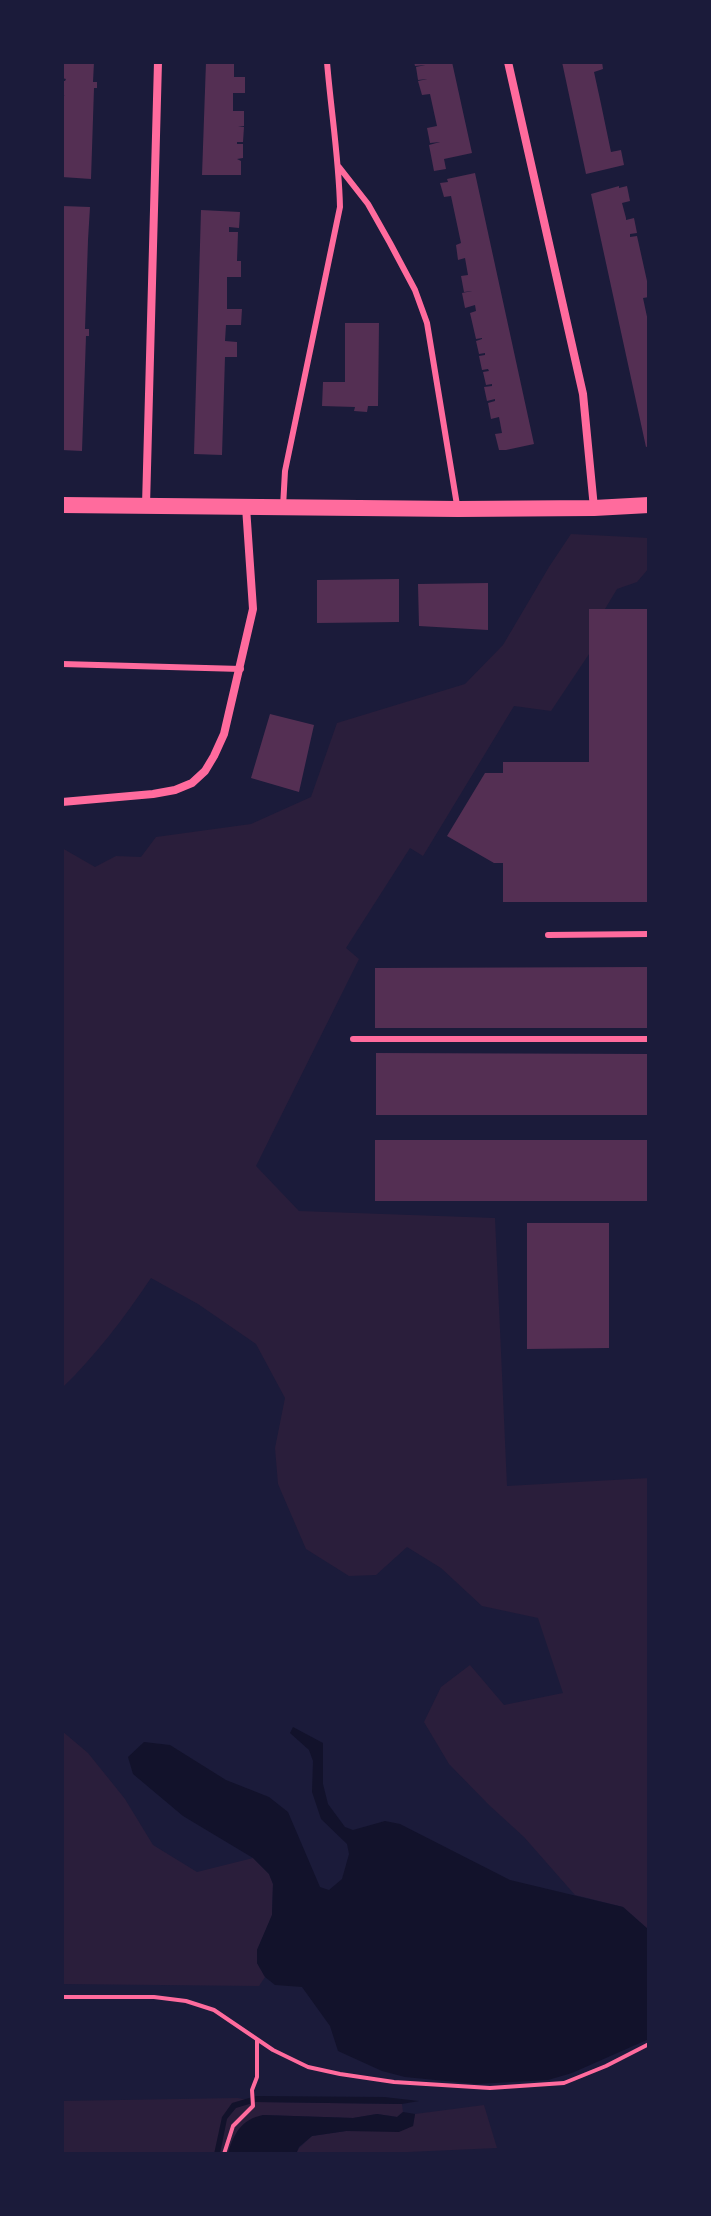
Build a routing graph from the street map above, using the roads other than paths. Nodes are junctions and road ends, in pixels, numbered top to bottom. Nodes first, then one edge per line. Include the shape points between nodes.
1 (158, 62) edge
2 (327, 62) edge
3 (508, 62) edge
4 (339, 167) junction
5 (62, 505) edge
6 (649, 505) edge
7 (146, 506) junction
8 (246, 507) junction
9 (283, 507) junction
10 (594, 508) junction
11 (458, 509) junction
12 (62, 664) edge
13 (241, 669) junction
14 (62, 802) edge
15 (649, 934) edge
16 (548, 935) dead end
17 (353, 1039) dead end
18 (649, 1039) edge

1 - 7 street
2 - 4 lane
3 - 10 street via 583,394
4 - 9 lane via 340,207 285,471
4 - 11 lane via 390,243 427,323
5 - 7 main road
6 - 10 main road
7 - 8 main road
8 - 9 main road
8 - 13 street via 253,609
9 - 11 main road
10 - 11 main road
12 - 13 lane
13 - 14 street via 224,734 205,771 192,783 153,794
15 - 16 lane
17 - 18 lane

